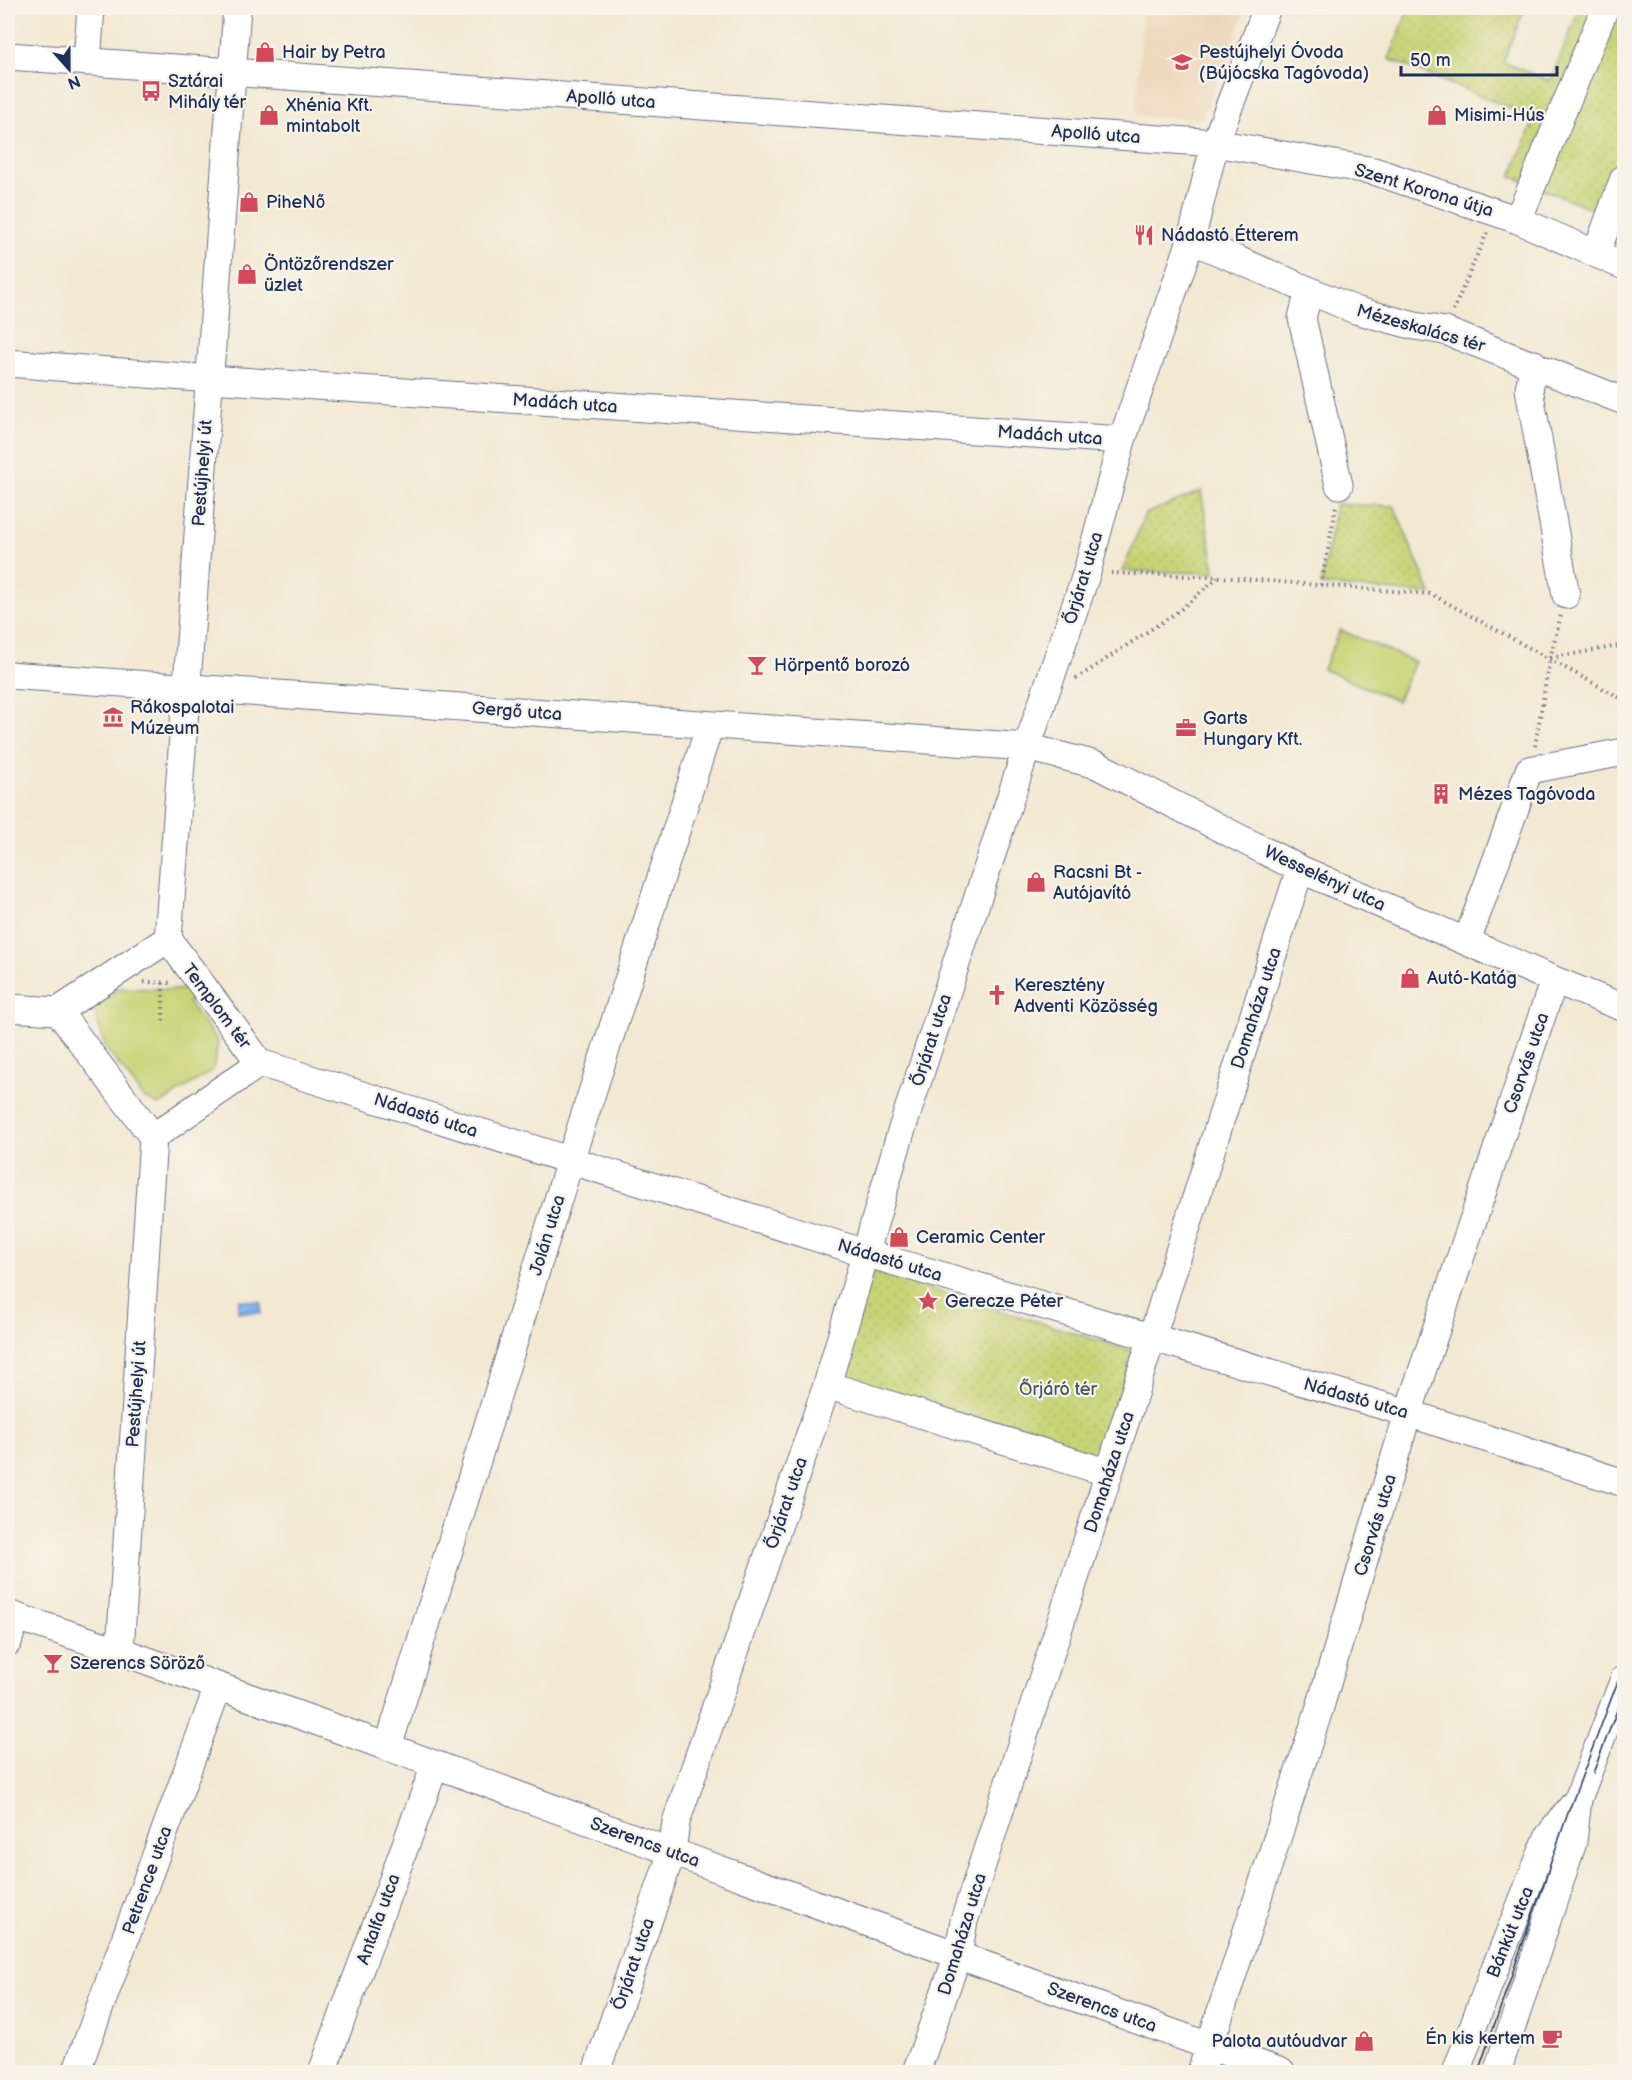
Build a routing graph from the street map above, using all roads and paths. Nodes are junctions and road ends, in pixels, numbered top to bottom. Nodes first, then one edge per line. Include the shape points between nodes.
1 (91, 8) edge
2 (237, 8) edge
3 (1267, 8) edge
4 (1605, 8) edge
5 (8, 56) edge
6 (87, 62) junction
7 (233, 72) junction
8 (1215, 142) junction
9 (1624, 178) edge
10 (1507, 216) junction
11 (1191, 240) junction
12 (1596, 254) junction
13 (1624, 267) edge
14 (1309, 291) junction
15 (1445, 331) junction
16 (8, 363) edge
17 (1534, 364) junction
18 (210, 379) junction
19 (1624, 401) edge
20 (1122, 440) junction
21 (1339, 485) joint
22 (1087, 572) junction
23 (1219, 577) junction
24 (1321, 585) junction
25 (1566, 595) joint
26 (1624, 645) edge
27 (1550, 658) junction
28 (8, 675) edge
29 (186, 688) junction
30 (1044, 697) junction
31 (1624, 700) edge
32 (710, 725) junction
33 (1027, 747) junction
34 (1624, 752) edge
35 (1531, 770) junction
36 (1300, 869) junction
37 (168, 939) junction
38 (1467, 941) junction
39 (1554, 980) junction
40 (105, 981) junction
41 (163, 983) junction
42 (201, 984) junction
43 (8, 1008) edge
44 (1624, 1008) edge
45 (58, 1011) junction
46 (164, 1021) dead end
47 (260, 1063) junction
48 (153, 1137) junction
49 (570, 1161) junction
50 (866, 1253) junction
51 (1152, 1338) junction
52 (827, 1385) junction
53 (1408, 1413) junction
54 (1109, 1473) junction
55 (1624, 1483) edge
56 (10, 1624) edge
57 (120, 1651) junction
58 (1624, 1678) edge
59 (218, 1687) junction
60 (388, 1747) junction
61 (435, 1765) junction
62 (1578, 1799) junction
63 (672, 1852) junction
64 (958, 1955) junction
65 (1210, 2046) junction
66 (76, 2073) edge
67 (322, 2073) edge
68 (596, 2073) edge
69 (916, 2073) edge
70 (1202, 2073) edge
71 (1281, 2073) edge
72 (1456, 2073) edge
73 (1482, 2073) edge
74 (1497, 2073) edge

1 - 6 street
2 - 7 street, Pestújhelyi út
3 - 8 street, Őrjárat utca
4 - 10 street
5 - 6 street, Apolló utca
6 - 7 street, Apolló utca
7 - 8 street, Apolló utca
7 - 18 street, Pestújhelyi út
8 - 10 street, Szent Korona útja via 1374,171
8 - 11 street, Őrjárat utca
9 - 12 street
10 - 12 street, Szent Korona útja
10 - 15 path
11 - 14 street, Mézeskalács tér
11 - 20 street, Őrjárat utca
12 - 13 street, Szent Korona útja
14 - 15 street, Mézeskalács tér via 1356,310
14 - 21 street via 1302,318
15 - 17 street, Mézeskalács tér
16 - 18 street, Madách utca
17 - 19 street, Mézeskalács tér
17 - 25 street via 1529,389
18 - 20 street, Madách utca
18 - 29 street, Pestújhelyi út
20 - 22 street, Őrjárat utca
21 - 24 path
22 - 23 path
22 - 30 street, Őrjárat utca
23 - 24 path
23 - 30 path via 1180,610
24 - 27 path via 1431,594
25 - 27 path
26 - 27 path
27 - 31 path
27 - 35 path
28 - 29 street, Gergő utca
29 - 32 street, Gergő utca
29 - 37 street, Pestújhelyi út
30 - 33 street, Őrjárat utca
32 - 33 street, Gergő utca
32 - 49 street, Jolán utca
33 - 36 street, Wesselényi utca via 1097,765
33 - 50 street, Őrjárat utca via 900,1136
34 - 35 street
35 - 38 street
36 - 38 street, Wesselényi utca
36 - 51 street, Domaháza utca
37 - 40 street
37 - 42 street, Templom tér
38 - 39 street, Wesselényi utca
39 - 44 street, Wesselényi utca
39 - 53 street, Csorvás utca
40 - 41 path
40 - 45 street
41 - 42 path
41 - 46 path
42 - 47 street, Templom tér
43 - 45 street
45 - 48 street
47 - 48 street, Templom tér
47 - 49 street, Nádastó utca
48 - 57 street, Pestújhelyi út
49 - 50 street, Nádastó utca
49 - 60 street, Jolán utca
50 - 51 street, Nádastó utca
50 - 52 street, Őrjárat utca
51 - 53 street, Nádastó utca
51 - 54 street, Domaháza utca
52 - 54 street
52 - 63 street, Őrjárat utca via 676,1822
53 - 55 street, Nádastó utca
53 - 65 street, Csorvás utca via 1320,1707
54 - 64 street, Domaháza utca via 964,1921
56 - 57 street, Szerencs utca
57 - 59 street, Szerencs utca
58 - 62 street, Bánkút utca
59 - 60 street, Szerencs utca
59 - 66 street, Petrence utca
60 - 61 street, Szerencs utca
61 - 63 street, Szerencs utca
61 - 67 street, Antalfa utca
62 - 72 street, Bánkút utca via 1548,1837
62 - 73 street
62 - 74 street, Bánkút utca via 1573,1842
63 - 64 street, Szerencs utca
63 - 68 street, Őrjárat utca
64 - 65 street, Szerencs utca
64 - 69 street, Domaháza utca
65 - 70 street, Csorvás utca
65 - 71 street, Szerencs utca

